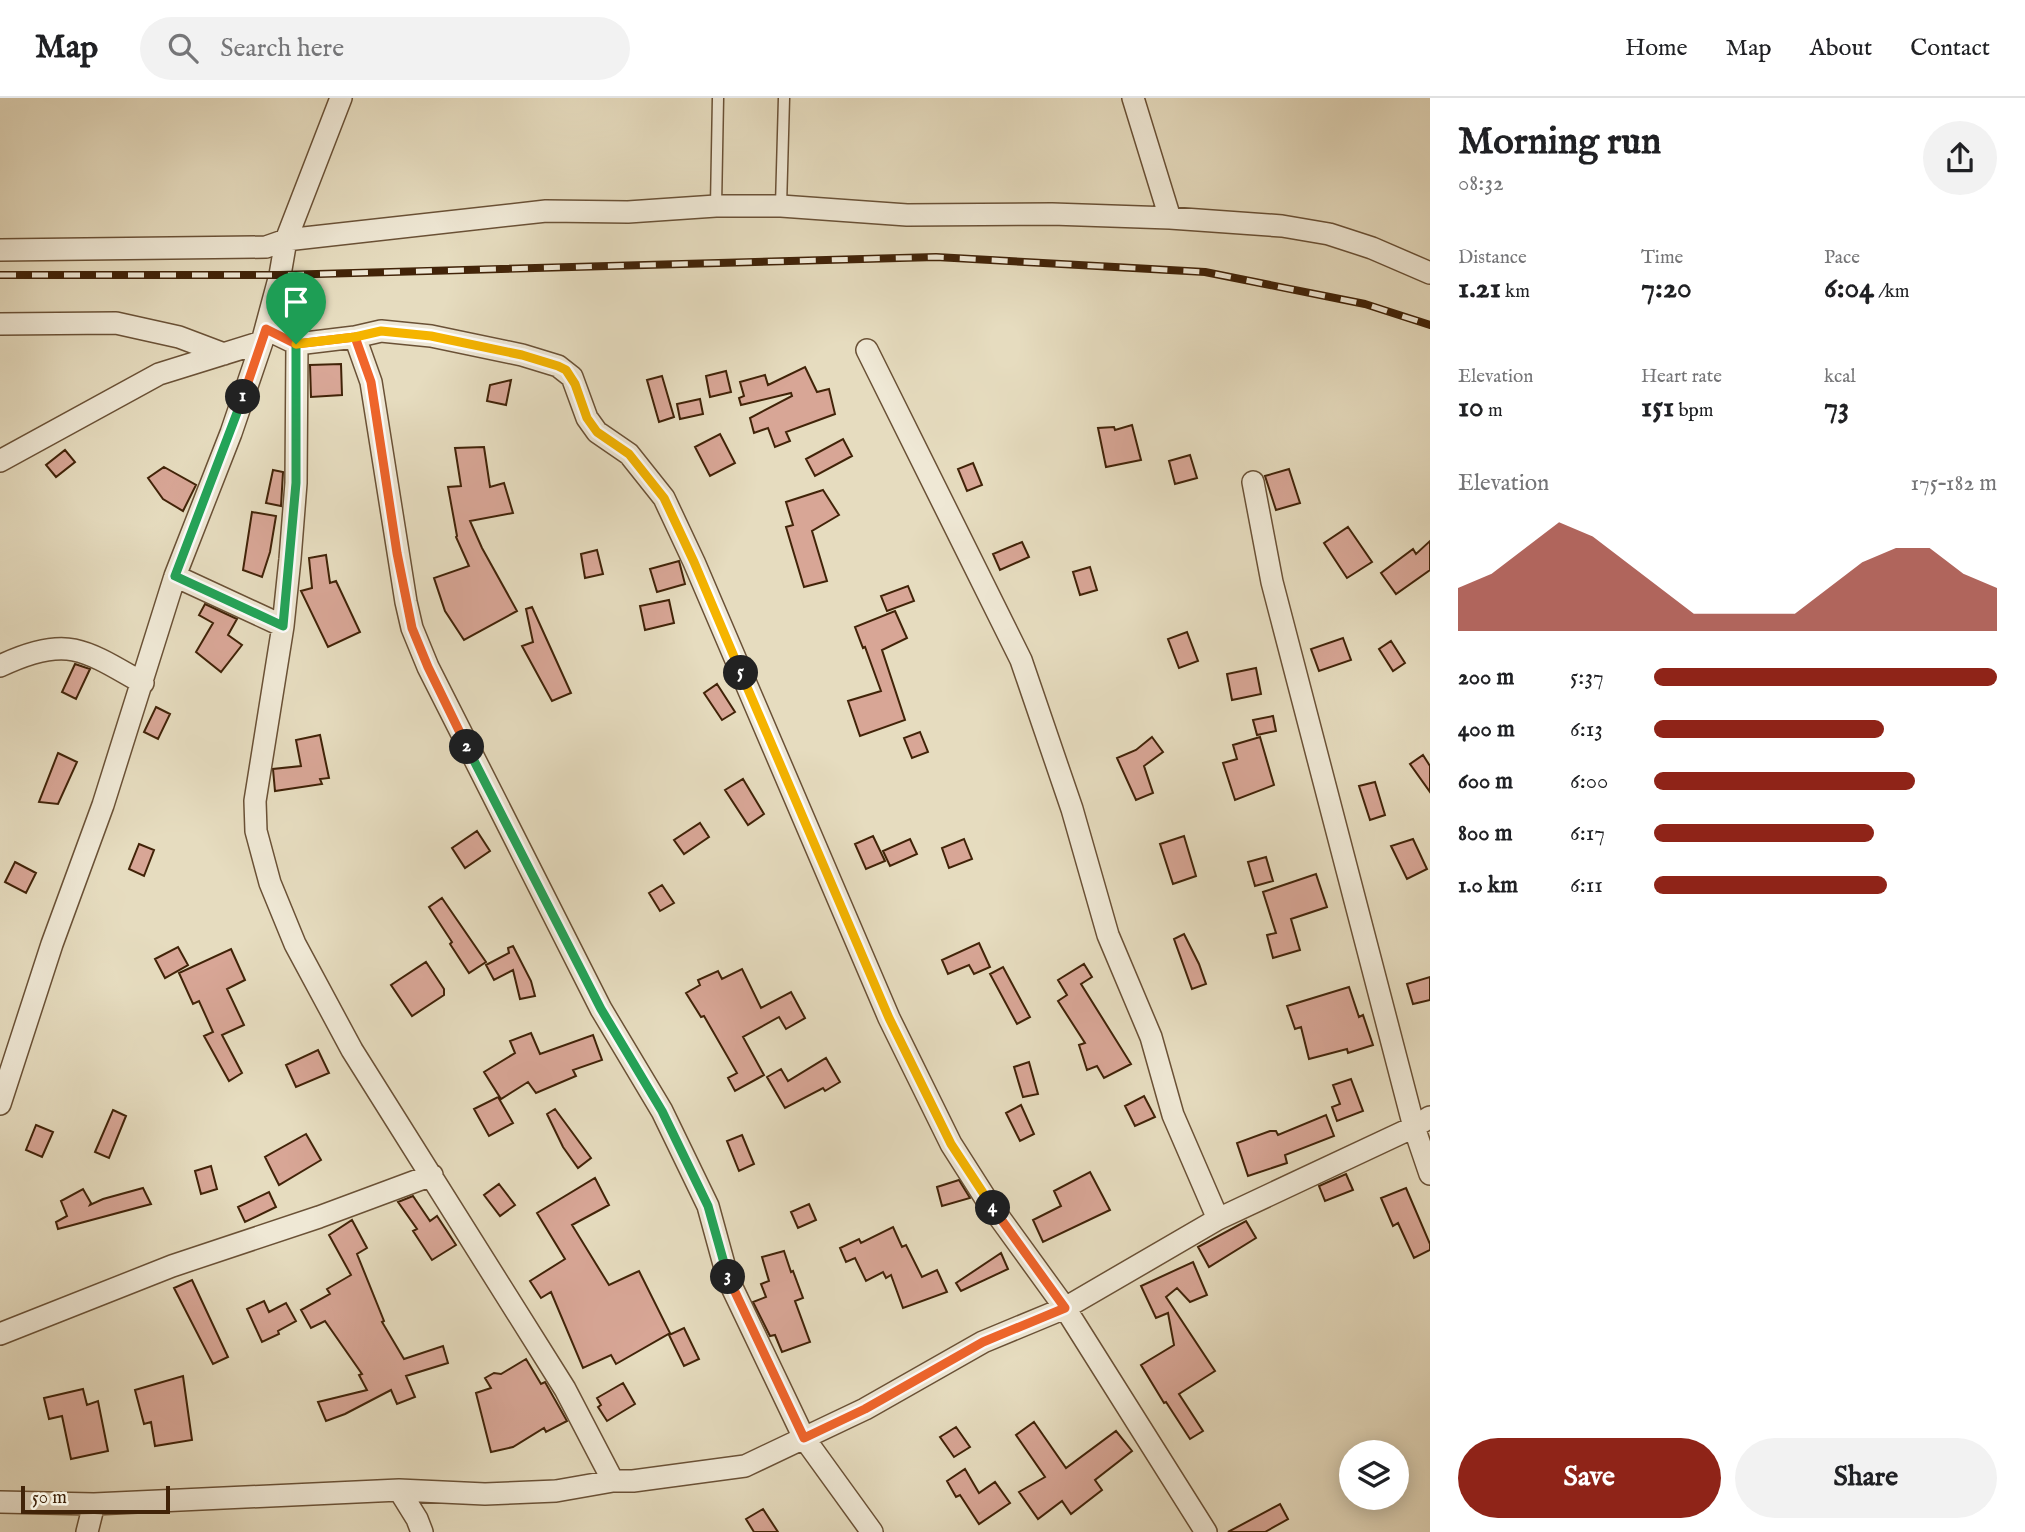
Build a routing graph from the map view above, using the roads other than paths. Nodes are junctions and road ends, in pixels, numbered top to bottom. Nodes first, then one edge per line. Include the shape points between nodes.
1 (341, 98) edge
2 (718, 98) edge
3 (784, 98) edge
4 (1133, 98) edge
5 (716, 206) junction
6 (781, 206) junction
7 (1170, 218) junction
8 (286, 240) junction
9 (0, 250) edge
10 (1430, 273) edge
11 (0, 324) edge
12 (264, 335) junction
13 (355, 337) junction
14 (296, 344) junction
15 (867, 350) dead end
16 (223, 354) junction
17 (0, 461) edge
18 (1253, 482) dead end
19 (175, 576) junction
20 (283, 626) junction
21 (0, 666) edge
22 (143, 683) junction
23 (0, 1104) edge
24 (1422, 1122) edge
25 (1430, 1174) edge
26 (432, 1175) junction
27 (1218, 1219) junction
28 (1065, 1308) junction
29 (0, 1334) edge
30 (804, 1438) junction
31 (613, 1481) junction
32 (399, 1490) junction
33 (0, 1502) edge
34 (94, 1504) junction
35 (87, 1532) edge
36 (422, 1532) edge
37 (872, 1532) edge
38 (1206, 1532) edge

1 - 8 street
2 - 5 lane
3 - 6 lane
4 - 7 street
5 - 6 street
5 - 8 street via 546,211
6 - 7 street via 907,215
7 - 10 street via 1329,234
8 - 9 street via 266,247
8 - 12 street
11 - 16 street via 116,323 179,337
12 - 14 street
12 - 16 street
12 - 19 street
13 - 14 street
13 - 28 street via 381,331 431,336 558,366 572,377 597,432 629,454 664,498 889,1018 951,1144
13 - 30 street via 373,390 412,628 601,1009 662,1111 708,1206 728,1279
14 - 20 street via 296,483
15 - 27 street via 1021,660 1072,809 1108,935 1151,1037 1173,1115
16 - 17 street via 159,374
18 - 24 street via 1272,582
19 - 20 street
19 - 22 street
20 - 26 street via 255,801 270,883 295,944 352,1050
21 - 22 street via 37,653 71,649
22 - 23 street
24 - 25 street
24 - 27 street
26 - 29 street via 172,1266
26 - 31 street via 565,1388
27 - 28 street
28 - 30 street via 983,1342
28 - 38 street
30 - 31 street via 745,1466
30 - 37 street
31 - 32 street via 556,1491 485,1494
32 - 34 street
32 - 36 street
33 - 34 street
34 - 35 street

